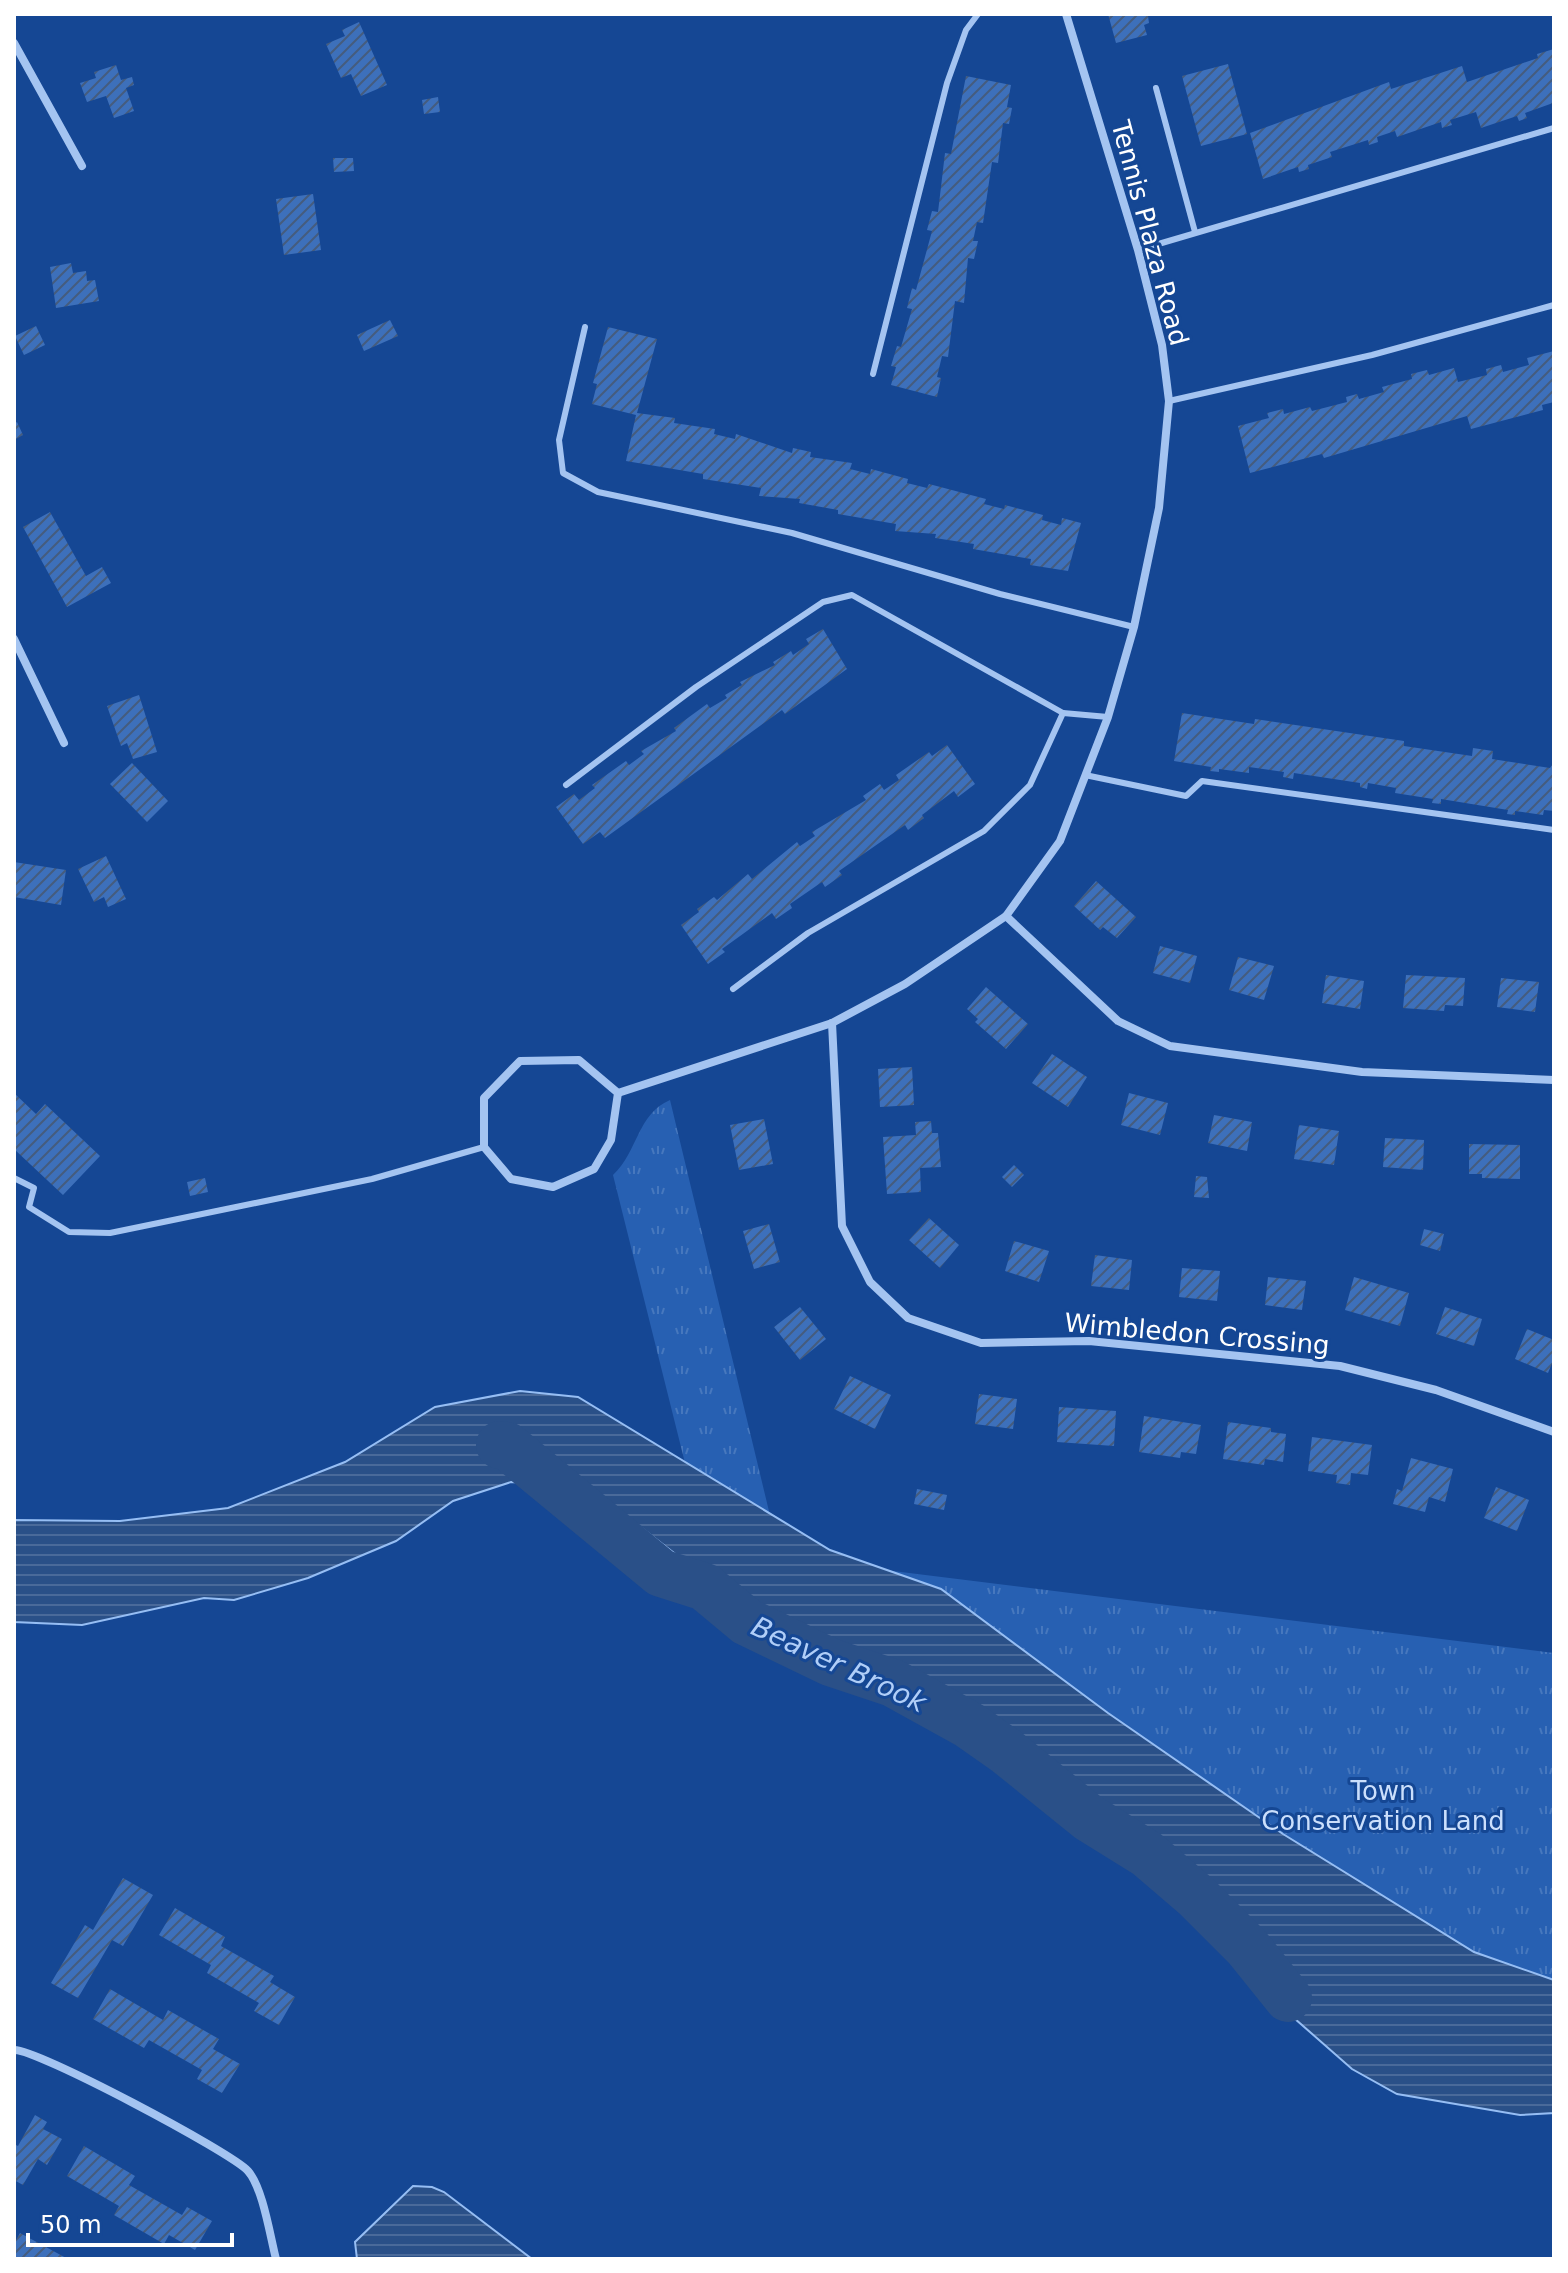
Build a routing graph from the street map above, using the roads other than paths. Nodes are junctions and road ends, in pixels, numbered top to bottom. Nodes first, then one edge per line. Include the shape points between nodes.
1 (978, 14) edge
2 (1066, 14) edge
3 (14, 43) edge
4 (1156, 88) dead end
5 (1554, 128) edge
6 (82, 166) dead end
7 (1195, 232) junction
8 (1138, 250) junction
9 (1554, 305) edge
10 (585, 327) dead end
11 (873, 374) dead end
12 (1169, 401) junction
13 (1134, 627) junction
14 (14, 639) edge
15 (1063, 713) junction
16 (1108, 717) junction
17 (64, 743) dead end
18 (1085, 775) junction
19 (566, 785) dead end
20 (1554, 830) edge
21 (1006, 916) junction
22 (733, 989) dead end
23 (832, 1023) junction
24 (1554, 1080) edge
25 (618, 1093) junction
26 (484, 1147) junction
27 (14, 1178) edge
28 (1554, 1432) edge
29 (14, 2050) edge
30 (276, 2259) edge

1 - 11 lane via 966,30 947,83
2 - 8 street, Tennis Plaza Road
3 - 6 street
4 - 7 lane
5 - 7 lane
7 - 8 lane
8 - 12 street, Tennis Plaza Road via 1162,345
9 - 12 lane via 1372,355
10 - 13 lane via 559,440 563,473 598,492 792,533
12 - 13 street, Tennis Plaza Road via 1159,508
13 - 16 street, Tennis Plaza Road
14 - 17 street
15 - 16 lane
15 - 19 lane via 852,595 823,602 708,678
15 - 22 lane via 1030,785 984,831 808,933
16 - 18 street, Tennis Plaza Road
18 - 20 lane via 1186,796 1202,781
18 - 21 street, Tennis Plaza Road via 1060,841
21 - 23 street, Tennis Plaza Road via 905,984
21 - 24 street via 1118,1021 1170,1046 1362,1072
23 - 25 street, Tennis Plaza Road
23 - 28 street, Wimbledon Crossing via 842,1226 870,1282 908,1318 981,1343 1089,1341 1340,1366 1436,1390
25 - 26 street via 611,1140 594,1169 553,1187 511,1179
25 - 26 street via 579,1060 520,1061 484,1098
26 - 27 lane via 372,1179 110,1233 69,1232 29,1207 34,1188
29 - 30 street via 62,2065 249,2172

